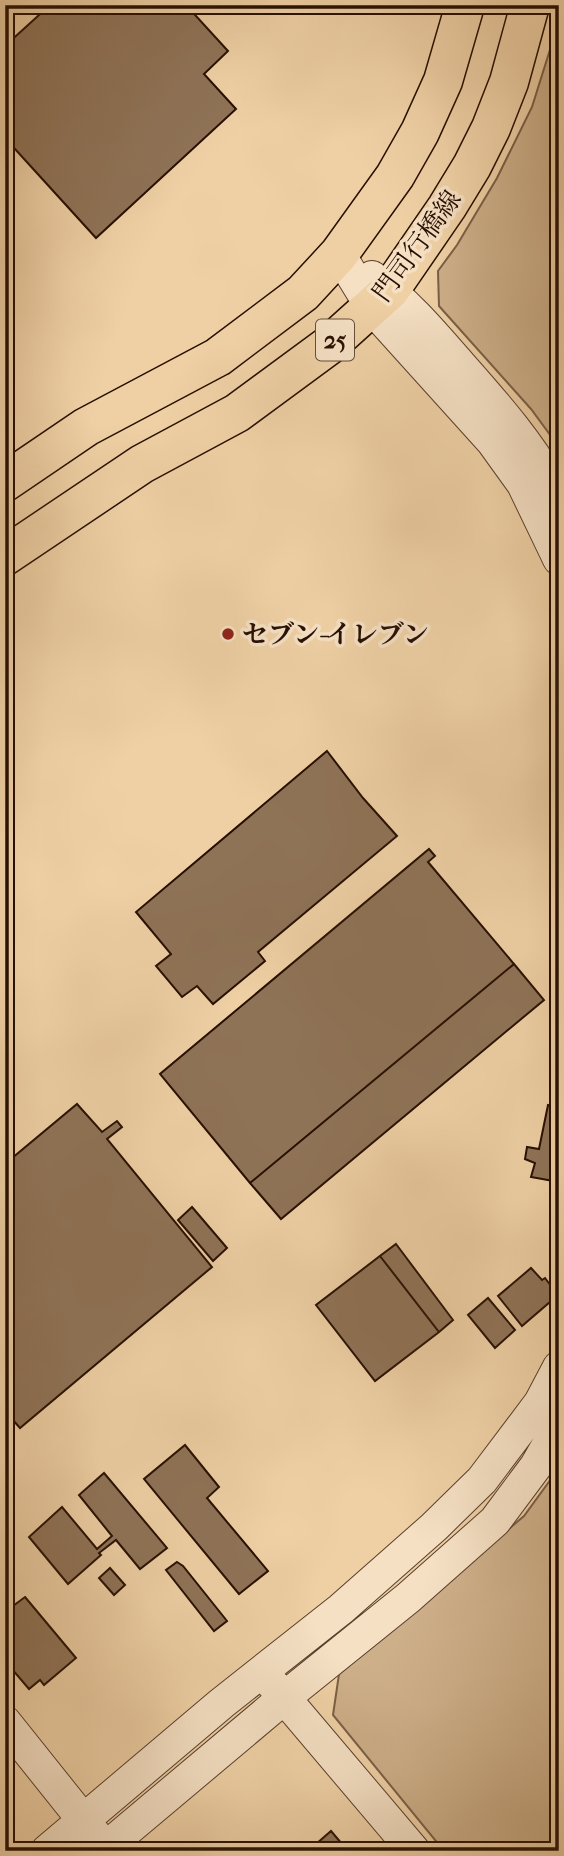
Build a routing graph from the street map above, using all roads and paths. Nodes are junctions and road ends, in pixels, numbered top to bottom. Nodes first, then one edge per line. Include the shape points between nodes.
1 (465, 5) edge
2 (492, 5) edge
3 (530, 5) edge
4 (339, 254) junction
5 (381, 299) junction
6 (5, 482) edge
7 (559, 497) edge
8 (5, 556) edge
9 (559, 559) edge
10 (559, 1367) edge
11 (559, 1426) edge
12 (263, 1671) junction
13 (284, 1698) junction
14 (5, 1722) edge
15 (83, 1821) junction
16 (103, 1849) edge
17 (47, 1851) edge
18 (414, 1851) edge

1 - 4 main road, 25 via 443,81 420,132 395,176
2 - 4 main road via 475,62 425,166 394,211
3 - 5 main road, 門司行橋線 / 25 via 509,82 477,157
4 - 5 street
4 - 6 main road, 25 via 303,293 218,357 86,427
5 - 7 street via 423,323 509,420
5 - 8 main road, 門司行橋線 / 25 via 328,346 237,413 142,464
5 - 9 street via 523,484
10 - 12 street via 540,1403 482,1480 347,1604
11 - 13 street via 495,1521
12 - 13 street
12 - 15 street
13 - 16 street
13 - 18 street
14 - 15 street
15 - 16 street
15 - 17 street

